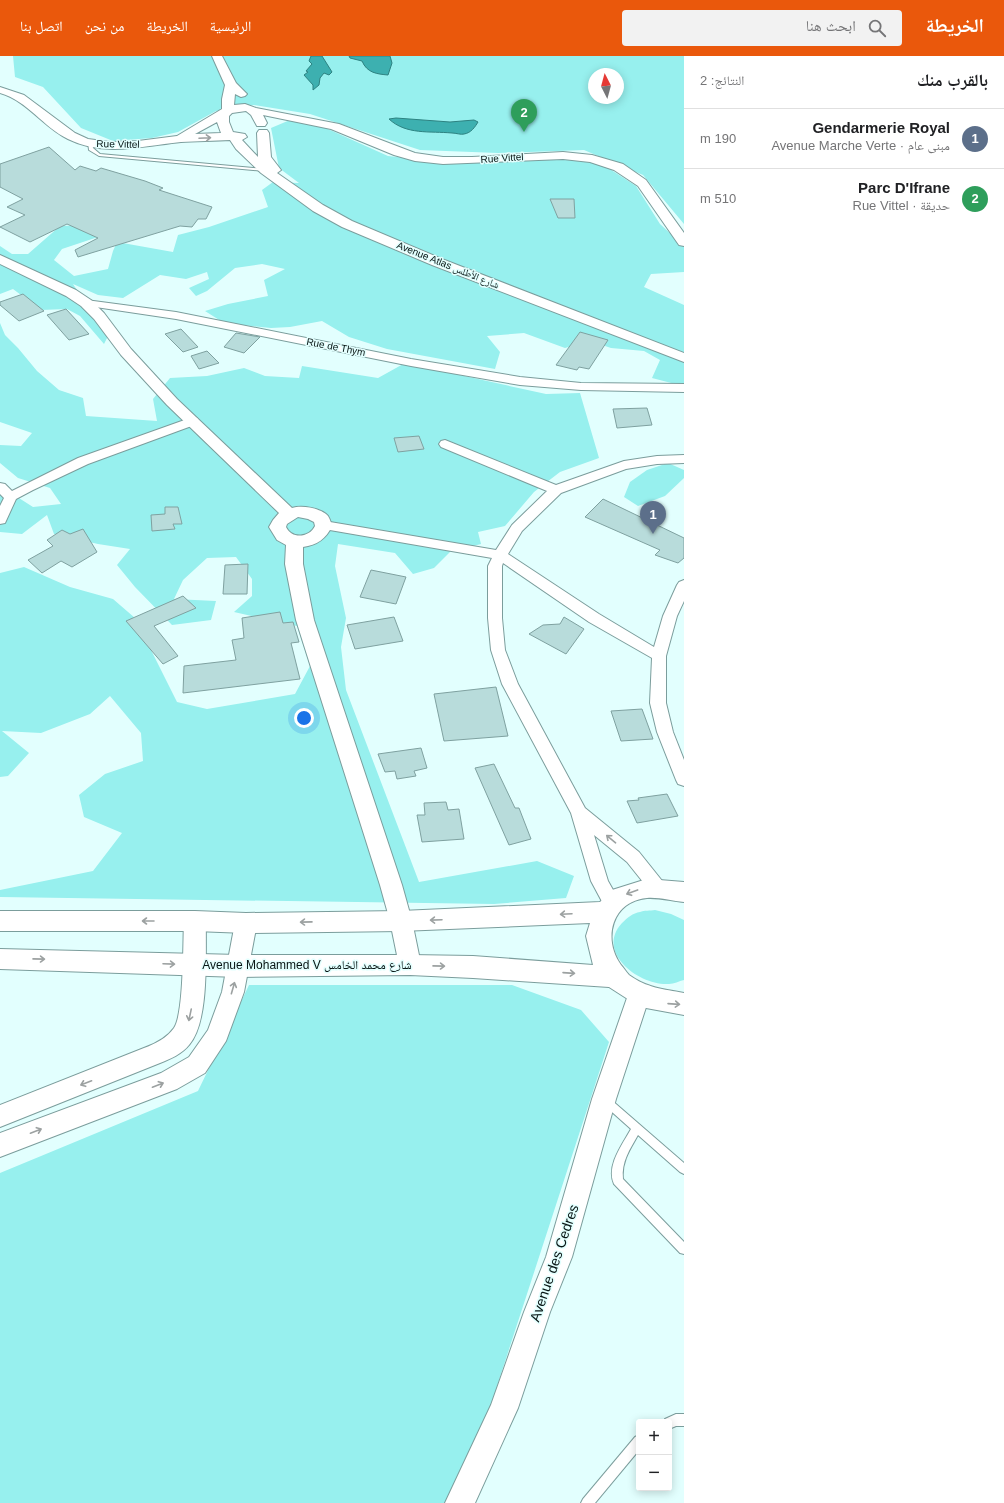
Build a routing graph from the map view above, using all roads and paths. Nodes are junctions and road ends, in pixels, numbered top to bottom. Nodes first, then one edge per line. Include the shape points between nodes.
1 (217, 56) edge
2 (231, 85) junction
3 (0, 90) edge
4 (253, 110) junction
5 (225, 112) junction
6 (288, 117) junction
7 (262, 129) junction
8 (232, 136) junction
9 (180, 139) junction
10 (90, 143) junction
11 (265, 170) junction
12 (684, 242) edge
13 (0, 259) edge
14 (86, 303) junction
15 (684, 353) edge
16 (684, 358) edge
17 (684, 388) edge
18 (193, 421) junction
19 (445, 444) dead end
20 (684, 459) edge
21 (0, 487) edge
22 (556, 490) junction
23 (11, 497) junction
24 (289, 514) junction
25 (0, 520) edge
26 (324, 525) junction
27 (295, 541) junction
28 (500, 555) junction
29 (684, 584) edge
30 (659, 656) junction
31 (684, 780) edge
32 (579, 813) junction
33 (657, 887) junction
34 (684, 892) edge
35 (608, 908) junction
36 (0, 921) edge
37 (195, 921) junction
38 (401, 921) junction
39 (246, 923) junction
40 (0, 958) edge
41 (194, 965) junction
42 (239, 966) junction
43 (410, 966) junction
44 (614, 977) junction
45 (639, 995) junction
46 (684, 1004) edge
47 (604, 1099) junction
48 (0, 1116) edge
49 (637, 1128) junction
50 (0, 1145) edge
51 (684, 1169) edge
52 (684, 1249) edge
53 (684, 1420) edge
54 (672, 1422) edge
55 (636, 1446) edge
56 (460, 1503) edge
57 (587, 1503) edge

1 - 2 street
2 - 4 street via 242,94
2 - 5 street
3 - 10 street, Rue Vittel via 23,99 70,135
4 - 5 street via 238,108
4 - 6 street, Rue Vittel
4 - 7 street
5 - 8 street via 226,133
5 - 9 street, Rue Vittel
6 - 7 street, Rue Vittel
6 - 12 street, Rue Vittel via 325,123 402,153 428,159 572,155 600,161 636,177
7 - 8 street via 254,136
7 - 15 street, Avenue Atlas شارع الأطلس via 262,154 266,162 299,190 336,213 369,229
9 -> 8 street, Rue Vittel
8 - 11 street, Avenue Atlas شارع الأطلس
9 - 10 street, Rue Vittel via 122,146
10 - 11 lane via 91,149 99,155
11 - 16 street, Avenue Atlas شارع الأطلس via 318,208 347,224 437,262
13 - 14 street via 71,293
14 - 17 street, Rue de Thym via 191,318 520,381 611,388
14 - 18 street via 126,352
18 - 23 street via 83,461
18 - 24 street
19 - 22 street
20 - 22 street via 624,465
21 - 23 street
22 - 28 street via 517,528
23 - 25 street
24 - 26 street via 311,513 321,519
24 - 27 street via 282,518 278,529 281,534
26 - 27 street via 319,536
26 - 28 street
27 - 38 street via 294,564 306,620
28 - 30 street via 594,618
28 - 32 street via 495,566 498,650 510,684
29 - 30 street via 670,616
30 - 31 street via 658,703 665,732
33 -> 32 street via 633,857
32 - 35 street
33 - 34 main road
33 -> 35 main road via 632,891
35 -> 38 main road
35 - 44 main road via 599,924 597,937 599,951
37 -> 36 main road
37 - 39 main road
37 - 41 street
38 -> 39 main road
38 - 43 street
39 - 42 street
40 -> 41 main road, Avenue Mohammed V شارع محمد الخامس
41 - 42 main road, Avenue Mohammed V شارع محمد الخامس
41 -> 48 street via 191,1018 180,1039 164,1050 113,1072
42 - 43 main road, Avenue Mohammed V شارع محمد الخامس
50 -> 42 street via 169,1081 196,1065 218,1034
43 -> 44 main road, Avenue Mohammed V شارع محمد الخامس via 479,967
44 - 45 main road
45 -> 46 main road via 662,1002
45 - 47 street, Avenue des Cedres
47 - 49 lane
47 - 56 street, Avenue des Cedres via 559,1257 504,1408
49 - 51 lane
49 - 52 lane via 618,1164 618,1181
53 - 54 lane
55 - 57 lane

